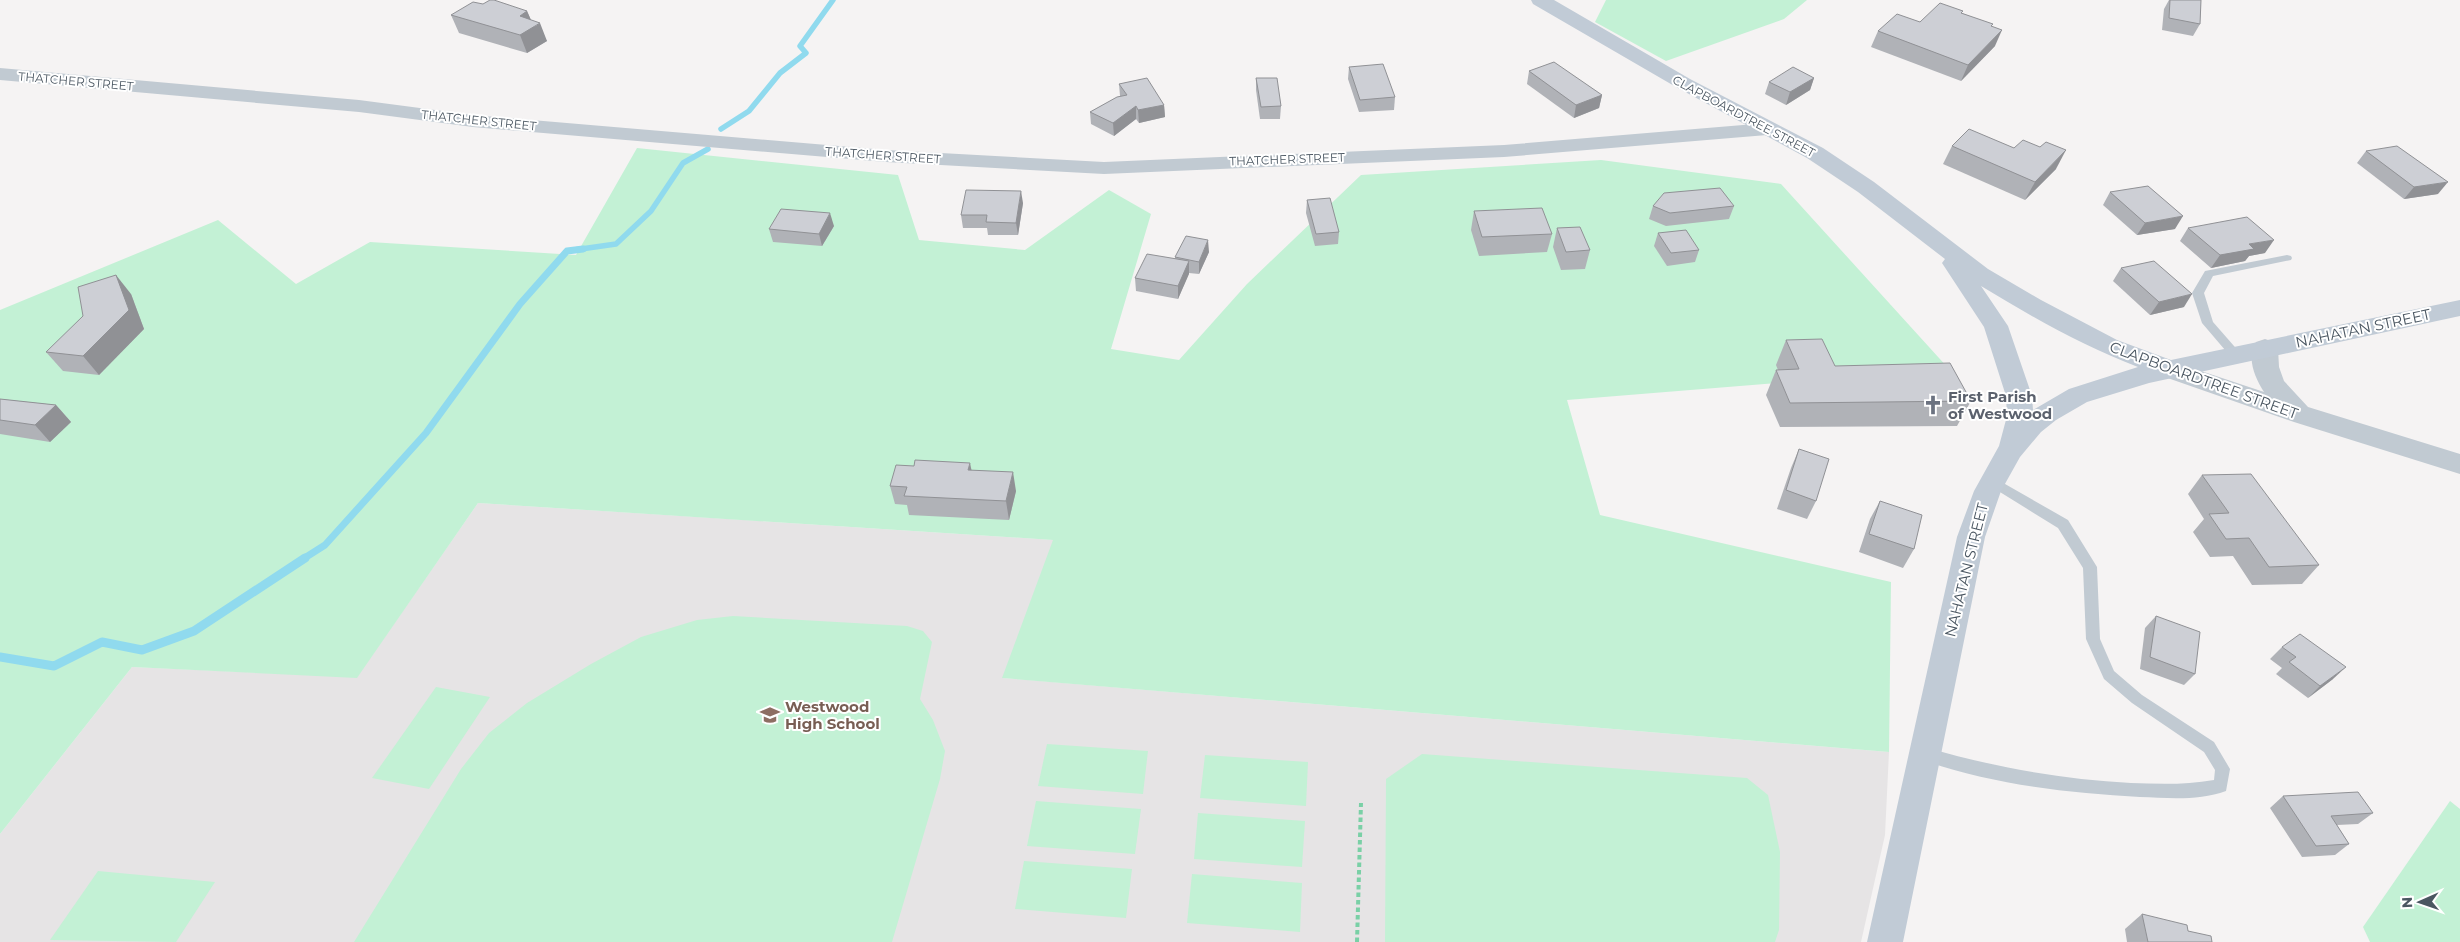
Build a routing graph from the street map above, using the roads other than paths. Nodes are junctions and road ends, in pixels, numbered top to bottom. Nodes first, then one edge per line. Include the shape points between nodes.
1 (1540, 0) edge
2 (0, 74) edge
3 (1767, 129) junction
4 (1940, 244) junction
5 (2287, 258) dead end
6 (2460, 308) edge
7 (2265, 348) junction
8 (2235, 354) junction
9 (2168, 369) junction
10 (2303, 415) junction
11 (2012, 447) junction
12 (2460, 464) edge
13 (1991, 482) junction
14 (1925, 754) junction
15 (1885, 942) edge

1 - 3 main road, CLAPBOARDTREE STREET
2 - 3 street, THATCHER STREET via 349,105 473,121 886,156 1104,168 1504,151
3 - 4 main road, CLAPBOARDTREE STREET via 1815,154 1866,187
4 - 9 main road, CLAPBOARDTREE STREET via 1980,274 2068,326 2108,346
4 - 11 main road, CLAPBOARDTREE STREET via 1996,326 2019,396 2020,416
5 - 8 lane via 2209,273 2198,293 2208,323
6 - 7 main road, NAHATAN STREET
7 - 8 main road, NAHATAN STREET
7 - 10 street via 2270,383 2283,400
8 - 9 main road, NAHATAN STREET
9 - 10 street, CLAPBOARDTREE STREET
9 - 11 main road, NAHATAN STREET via 2089,390 2044,416
10 - 12 street, CLAPBOARDTREE STREET
11 - 13 main road, NAHATAN STREET
13 - 14 main road, NAHATAN STREET via 1971,537
13 - 14 lane via 2063,524 2090,567 2093,639 2109,675 2137,699 2209,747 2223,769 2221,786 2181,792 2103,787 2000,774
14 - 15 main road, NAHATAN STREET

